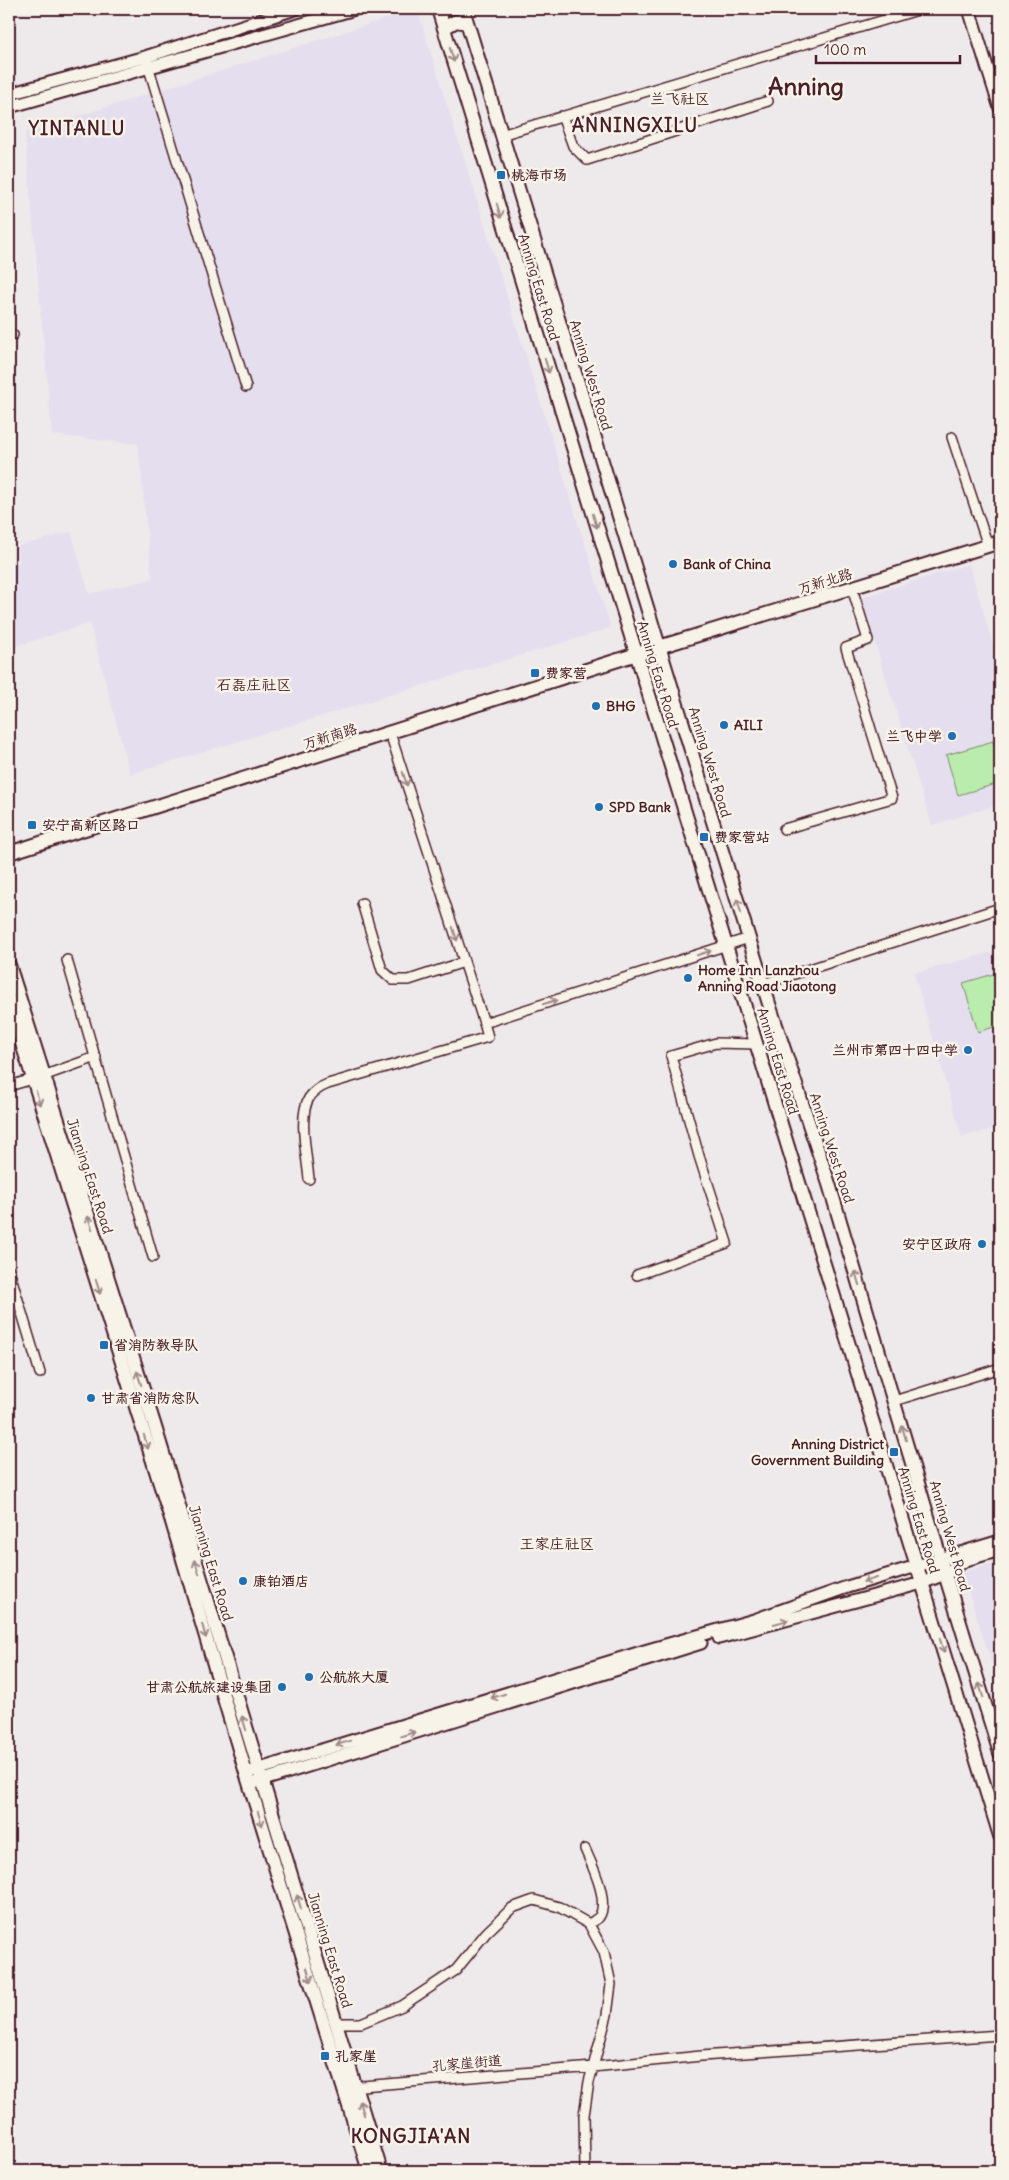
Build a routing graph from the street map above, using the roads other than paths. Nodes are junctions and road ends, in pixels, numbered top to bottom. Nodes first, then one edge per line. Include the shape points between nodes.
1 (295, 9) edge
2 (355, 9) edge
3 (438, 9) edge
4 (463, 9) edge
5 (921, 9) edge
6 (968, 9) edge
7 (467, 22) junction
8 (444, 28) junction
9 (147, 62) junction
10 (9, 94) edge
11 (768, 102) dead end
12 (9, 107) edge
13 (1000, 108) edge
14 (562, 116) junction
15 (501, 135) junction
16 (246, 387) dead end
17 (952, 437) dead end
18 (1000, 542) edge
19 (988, 546) junction
20 (852, 588) junction
21 (659, 647) junction
22 (636, 654) junction
23 (390, 733) junction
24 (784, 830) dead end
25 (9, 853) edge
26 (362, 903) dead end
27 (1000, 908) edge
28 (749, 938) junction
29 (726, 946) junction
30 (67, 960) dead end
31 (464, 962) junction
32 (9, 964) edge
33 (763, 984) junction
34 (9, 1002) edge
35 (484, 1023) junction
36 (756, 1044) junction
37 (96, 1057) junction
38 (38, 1078) junction
39 (9, 1086) edge
40 (310, 1179) dead end
41 (153, 1257) dead end
42 (9, 1270) edge
43 (637, 1275) dead end
44 (1000, 1368) edge
45 (40, 1373) dead end
46 (894, 1401) junction
47 (1000, 1541) edge
48 (1000, 1550) edge
49 (941, 1560) junction
50 (917, 1566) junction
51 (945, 1574) junction
52 (922, 1583) junction
53 (959, 1618) junction
54 (935, 1625) junction
55 (1000, 1753) edge
56 (254, 1777) junction
57 (1000, 1836) edge
58 (585, 1849) dead end
59 (589, 1924) junction
60 (337, 2023) junction
61 (1000, 2035) edge
62 (593, 2067) junction
63 (350, 2087) junction
64 (369, 2171) edge
65 (381, 2171) edge
66 (585, 2171) edge

1 - 9 street
2 - 9 street
3 - 8 main road, Anning East Road
4 - 7 main road, Anning West Road
5 - 14 street
6 - 13 street
7 - 8 main road via 456,21
7 - 15 main road, Anning West Road
8 -> 22 main road, Anning East Road
9 - 10 street
9 - 12 street
9 - 16 street
11 - 14 street via 587,160 573,146
14 - 15 street
15 - 21 main road, Anning West Road
17 - 19 street
18 - 19 main road, 万新北路
19 - 20 main road, 万新北路
20 - 21 main road, 万新北路
20 - 24 street via 868,640 846,648 892,798
21 - 22 main road, 万新南路
28 -> 21 main road, Anning West Road
22 - 23 main road, 万新南路
22 - 29 main road, Anning East Road
23 - 25 main road, 万新南路
23 -> 31 street
26 - 31 street via 382,970 394,980 409,980
27 - 33 street
28 - 29 street
28 - 33 main road, Anning West Road
35 -> 29 street
29 - 36 main road, Anning East Road
30 - 37 street
31 - 35 street
32 - 38 main road, Jianning East Road
46 -> 33 main road, Anning West Road via 829,1184
34 - 38 main road, Jianning East Road
35 - 40 street via 488,1037 317,1089 305,1108 304,1120
36 - 43 street via 716,1043 672,1056 727,1243
36 - 50 main road, Anning East Road
37 - 38 street
37 - 41 street
38 - 39 street
38 - 56 main road, Jianning East Road via 172,1522
42 - 45 street
44 - 46 street
49 -> 46 main road, Anning West Road
47 - 49 street
48 - 51 street via 966,1560
49 - 50 street
49 - 51 main road, Anning West Road
50 - 52 main road, Anning East Road
50 -> 56 street
51 - 52 street
51 - 53 main road, Anning West Road
52 - 54 main road, Anning East Road
56 -> 52 street via 650,1658
53 - 54 main road via 944,1617
55 -> 53 main road, Anning West Road
54 -> 57 main road, Anning East Road
60 -> 56 main road, Jianning East Road
56 -> 63 main road, Jianning East Road
58 - 59 street via 603,1904 599,1917
59 - 60 street via 559,1907 534,1900 512,1908 486,1933 456,1970 402,2006 361,2023
59 - 62 street via 604,1952 611,1984
60 - 63 main road, Jianning East Road
61 - 62 street, 孔家崖街道 via 701,2056
62 - 63 street, 孔家崖街道
62 - 66 street via 584,2115
63 - 64 main road, Jianning East Road
65 -> 63 main road, Jianning East Road

